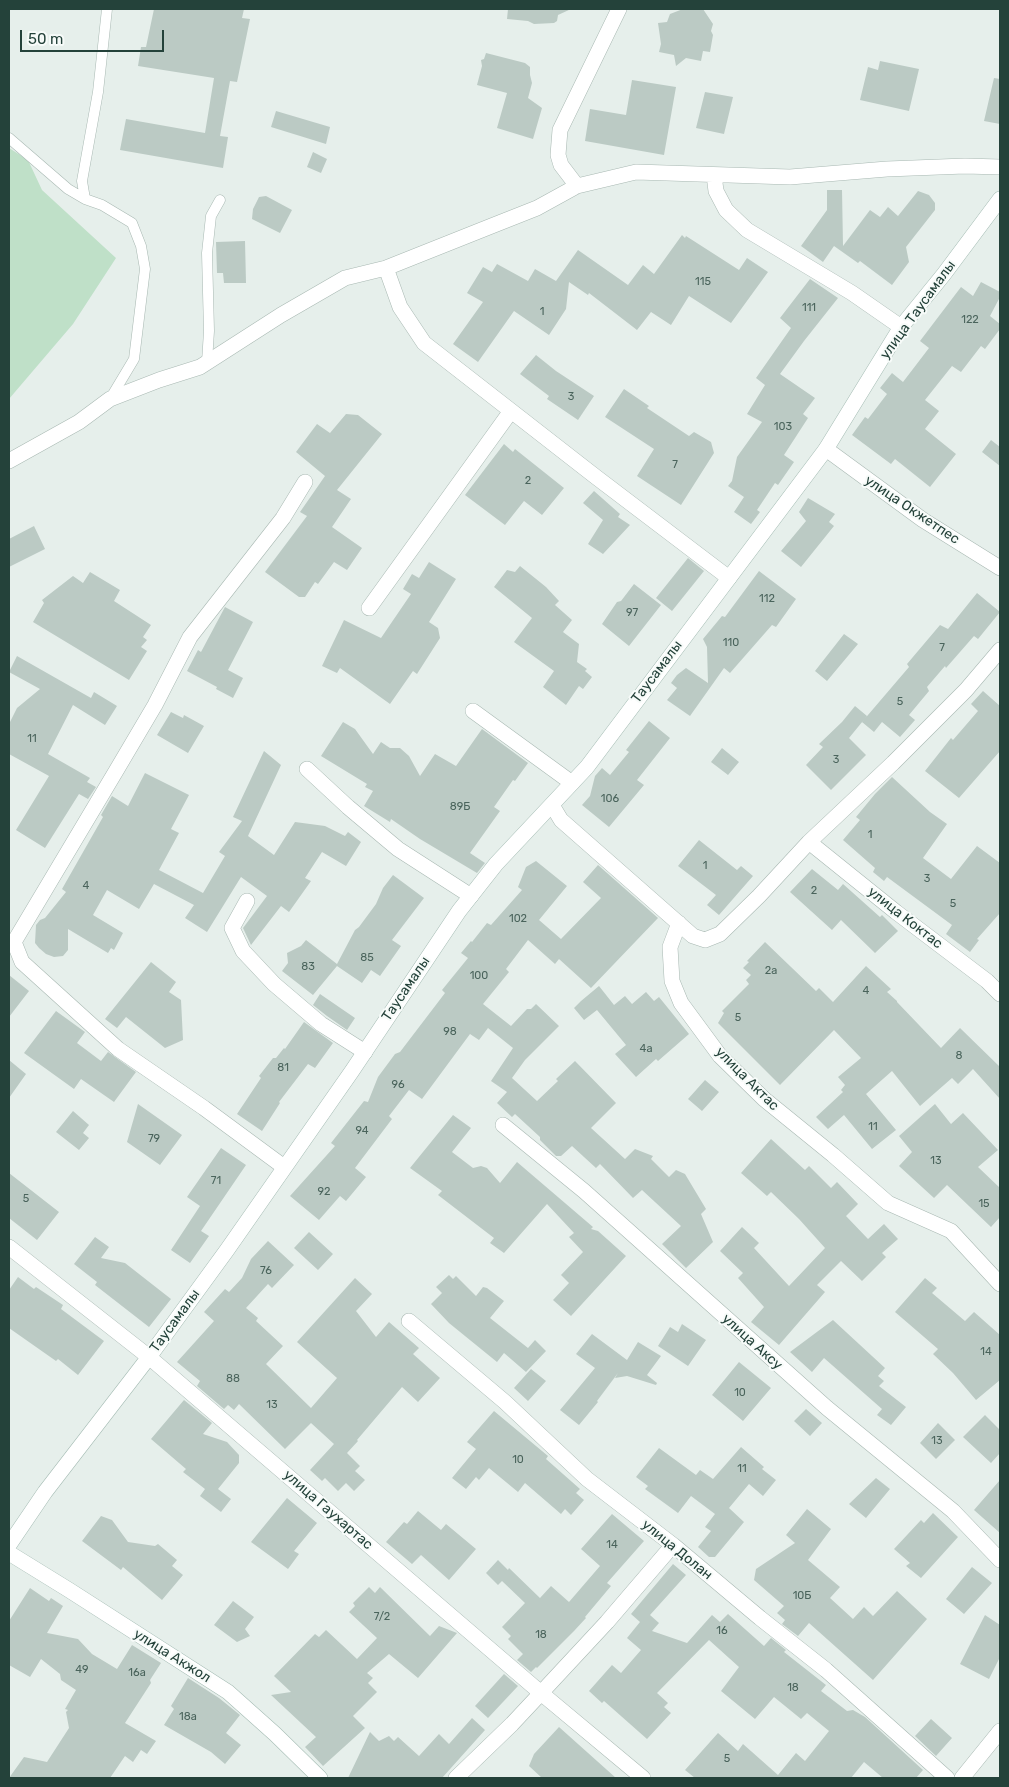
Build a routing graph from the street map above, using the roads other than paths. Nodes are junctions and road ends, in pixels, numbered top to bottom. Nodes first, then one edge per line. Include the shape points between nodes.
1 (107, 9) edge
2 (619, 9) edge
3 (9, 138) edge
4 (1000, 167) edge
5 (714, 175) junction
6 (577, 186) junction
7 (85, 198) junction
8 (1000, 199) edge
9 (220, 200) dead end
10 (386, 268) junction
11 (902, 327) junction
12 (207, 362) junction
13 (110, 399) junction
14 (511, 411) junction
15 (826, 449) junction
16 (9, 461) edge
17 (305, 482) dead end
18 (1000, 568) edge
19 (729, 578) junction
20 (369, 608) dead end
21 (1000, 650) edge
22 (473, 711) dead end
23 (307, 769) dead end
24 (572, 783) junction
25 (552, 804) junction
26 (809, 842) junction
27 (471, 896) junction
28 (247, 901) dead end
29 (679, 923) junction
30 (1000, 994) edge
31 (364, 1052) junction
32 (503, 1125) dead end
33 (284, 1167) junction
34 (9, 1247) edge
35 (1000, 1284) edge
36 (409, 1321) dead end
37 (149, 1357) junction
38 (9, 1545) edge
39 (672, 1545) junction
40 (9, 1553) edge
41 (1000, 1560) edge
42 (541, 1693) junction
43 (1000, 1731) edge
44 (320, 1778) edge
45 (456, 1778) edge
46 (643, 1778) edge
47 (947, 1778) edge
48 (962, 1778) edge

1 - 7 lane via 98,92 82,181
2 - 6 street via 560,130 558,155 561,166
3 - 7 lane via 68,189
4 - 5 street via 887,168 790,177
5 - 6 street via 636,172
5 - 11 street via 716,191 726,210 747,230
6 - 10 street via 537,208
7 - 13 lane via 102,204 132,223 145,269 134,359
8 - 11 street, улица Таусамалы
9 - 12 lane via 211,216 207,253
10 - 12 street via 345,278
10 - 14 street via 400,307 424,343
11 - 15 street, улица Таусамалы
12 - 13 street
13 - 16 street via 79,422
14 - 19 street
14 - 20 street
15 - 18 street, улица Окжетпес via 923,520
15 - 19 street, Таусамалы
17 - 33 street via 283,518 190,637 155,705 14,942 22,962 118,1049
19 - 24 street, Таусамалы
21 - 26 street via 966,690
22 - 24 street
23 - 27 street via 398,849
24 - 25 street, Таусамалы
25 - 27 street, Таусамалы
25 - 29 street via 561,820
26 - 29 street via 720,934 705,940 694,936
26 - 30 street, улица Коктас
27 - 31 street, Таусамалы
28 - 31 street via 232,928 243,951 274,984 321,1024
29 - 35 street, улица Актас via 670,948 672,981 681,1002 720,1056 764,1099 888,1203 951,1231
31 - 33 street, Таусамалы
32 - 41 street, улица Аксу via 584,1191 827,1408 953,1511
33 - 37 street, Таусамалы
34 - 37 street, улица Гаухартас
36 - 39 street, улица Долан via 505,1402 587,1479
37 - 38 street, Таусамалы via 45,1492
37 - 42 street, улица Гаухартас
39 - 42 street
39 - 47 street, улица Долан via 826,1670
40 - 44 street, улица Акжол via 228,1692
42 - 45 street
42 - 46 street, улица Гаухартас
43 - 48 street

